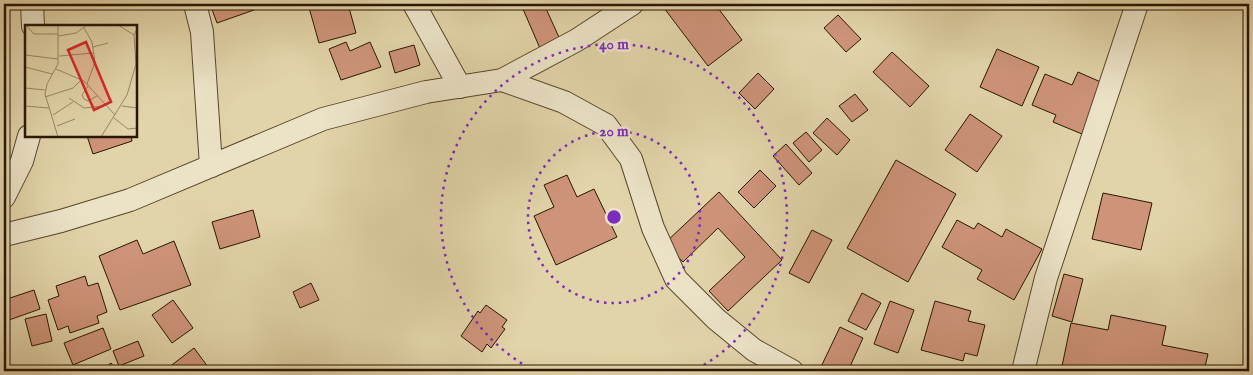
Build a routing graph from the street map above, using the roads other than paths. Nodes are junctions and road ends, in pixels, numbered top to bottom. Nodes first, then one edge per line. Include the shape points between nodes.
1 (32, 4) edge
2 (195, 4) edge
3 (414, 4) edge
4 (632, 4) edge
5 (1137, 4) edge
6 (33, 25) edge
7 (502, 80) junction
8 (460, 87) junction
9 (28, 138) edge
10 (211, 166) junction
11 (4, 197) edge
12 (4, 235) edge
13 (792, 371) edge
14 (1023, 371) edge

1 - 6 street
2 - 10 street via 202,32
3 - 8 street
4 - 7 street via 577,40
5 - 14 street via 1046,278
7 - 8 street
7 - 13 street via 564,102 606,125 631,160 653,228 676,279 754,350
8 - 10 street via 426,92 323,119
9 - 11 street via 22,161
10 - 12 street via 130,200 62,222

